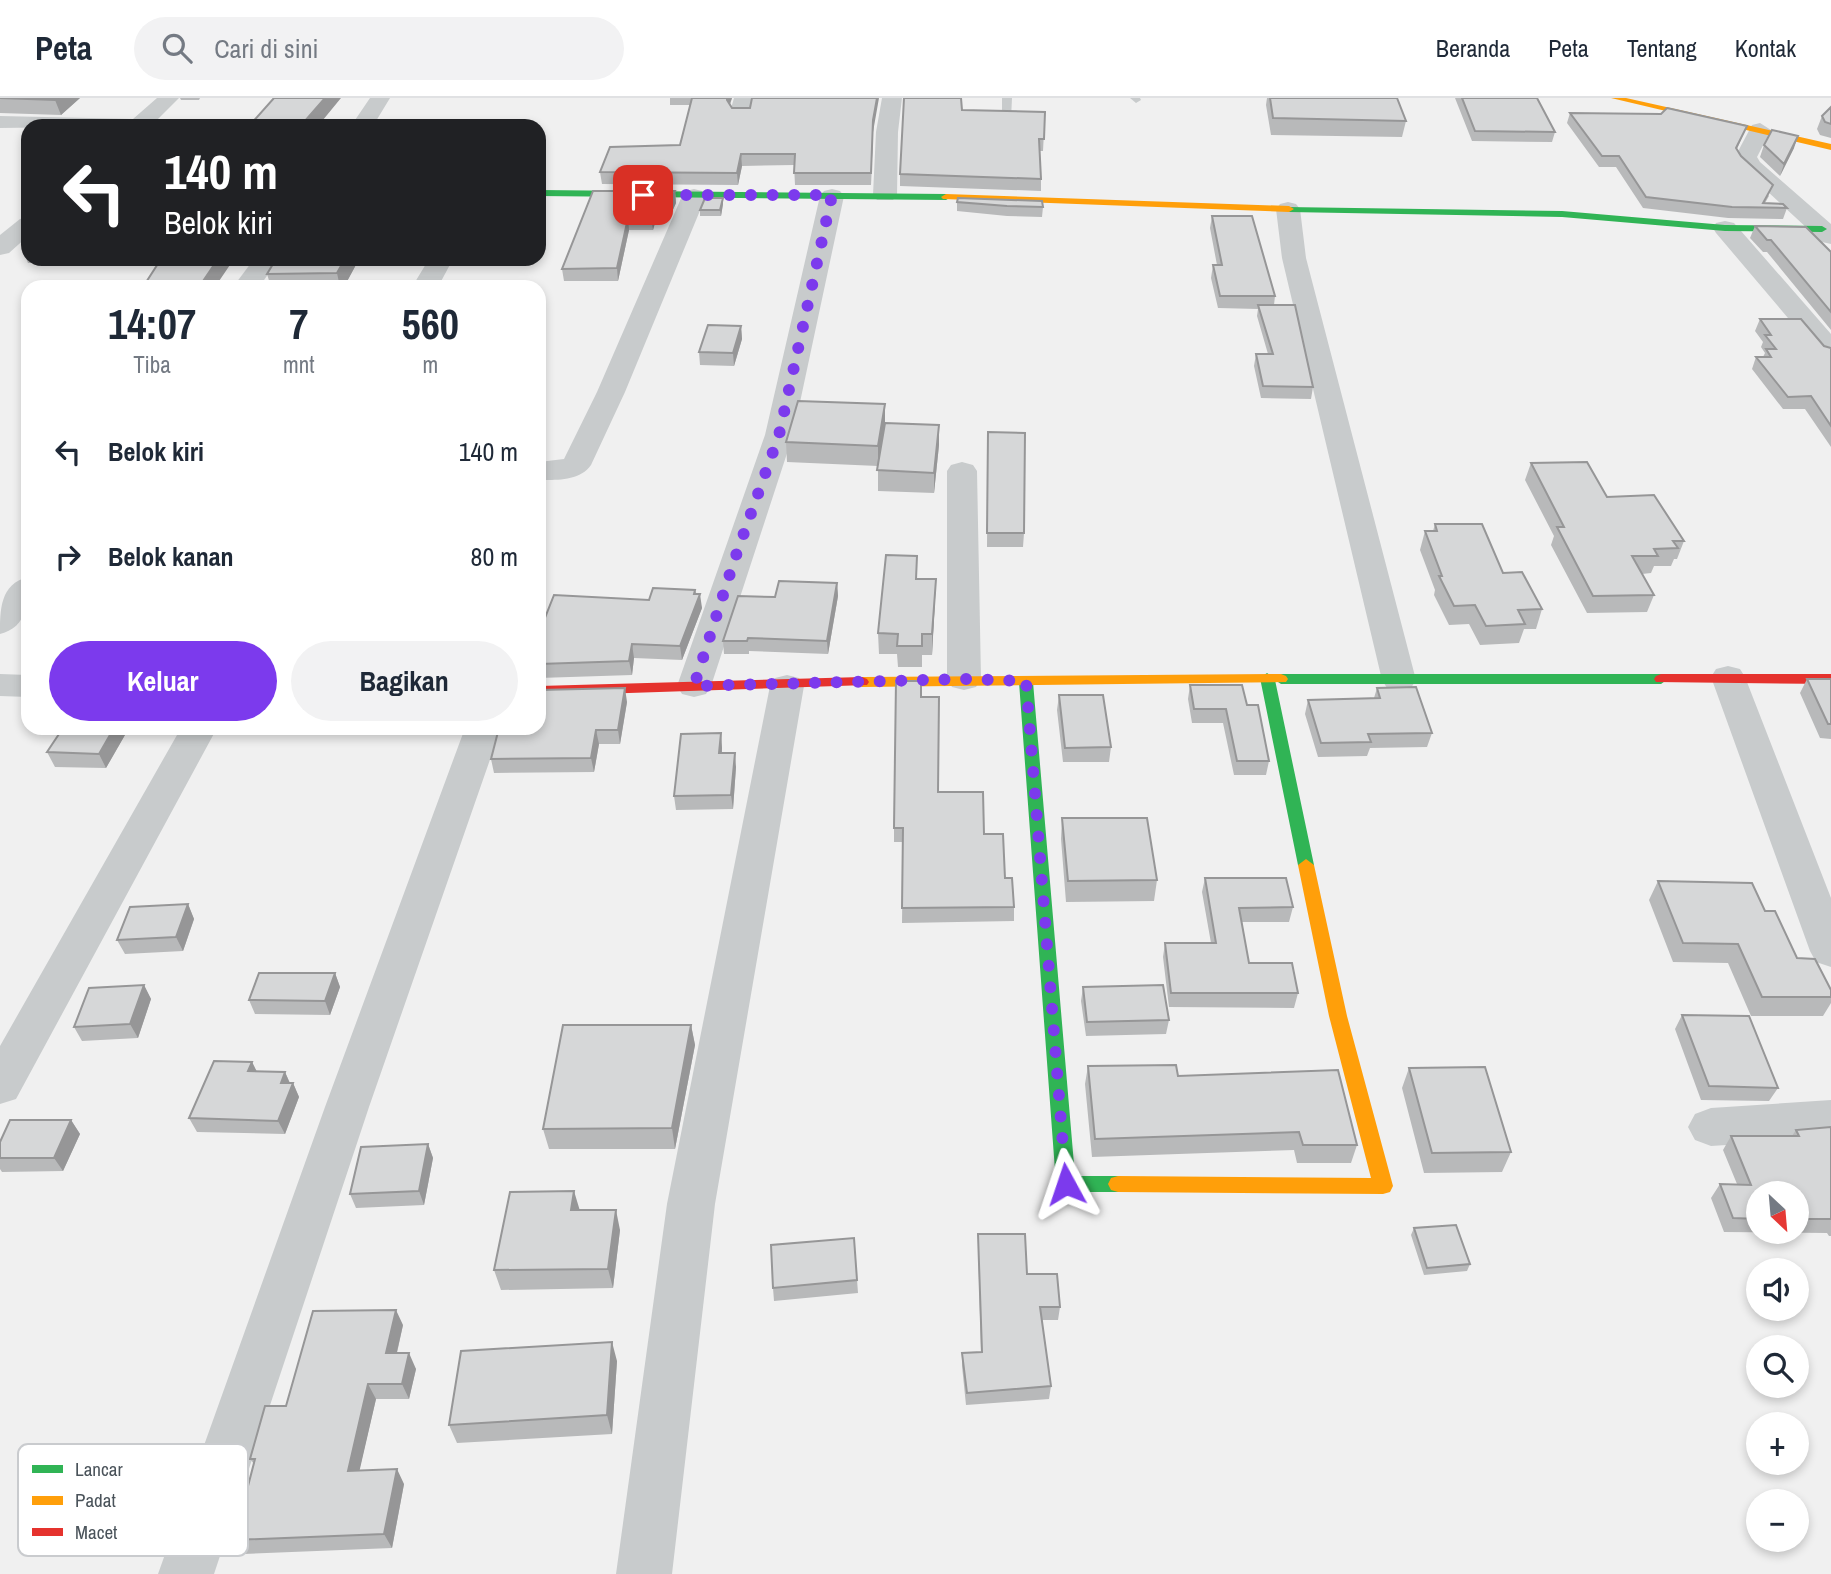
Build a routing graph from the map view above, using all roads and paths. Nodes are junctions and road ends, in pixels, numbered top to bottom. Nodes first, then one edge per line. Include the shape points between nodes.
1 (169, 98) edge
2 (380, 98) edge
3 (892, 98) edge
4 (1007, 98) edge
5 (1615, 98) edge
6 (1666, 98) edge
7 (1006, 117) edge
8 (146, 119) edge
9 (366, 119) edge
10 (0, 122) edge
11 (21, 123) edge
12 (1760, 130) junction
13 (1831, 136) edge
14 (1831, 147) edge
15 (546, 193) edge
16 (832, 195) junction
17 (885, 195) junction
18 (694, 196) junction
19 (1288, 209) junction
20 (1725, 228) junction
21 (21, 230) edge
22 (1827, 233) edge
23 (0, 248) edge
24 (1831, 351) edge
25 (546, 471) edge
26 (962, 471) dead end
27 (21, 596) edge
28 (0, 624) edge
29 (1728, 677) junction
30 (1267, 678) junction
31 (964, 679) junction
32 (1831, 679) edge
33 (1399, 680) junction
34 (1026, 681) junction
35 (0, 685) edge
36 (21, 686) edge
37 (694, 686) junction
38 (788, 686) junction
39 (546, 691) edge
40 (196, 735) edge
41 (480, 735) edge
42 (1831, 951) edge
43 (0, 1086) edge
44 (1831, 1119) edge
45 (1711, 1128) dead end
46 (231, 1444) edge
47 (192, 1556) edge
48 (186, 1574) edge
49 (644, 1574) edge

1 - 8 street
2 - 9 street
3 - 17 street
4 - 7 lane
5 - 12 main road
6 - 13 main road
10 - 11 street
12 - 14 main road
12 - 22 street via 1746,157 1750,166
15 - 18 main road
16 - 17 main road
16 - 18 main road
16 - 37 street via 779,435
17 - 19 main road
18 - 25 street via 576,465
19 - 20 main road via 1562,214
19 - 33 street via 1297,270
20 - 22 main road
20 - 24 street
21 - 23 street
26 - 31 street
27 - 28 street
29 - 32 main road
29 - 33 main road
29 - 42 street
30 - 33 main road
30 - 34 main road
30 - 34 main road via 1338,1016 1383,1186 1066,1184
31 - 34 main road
31 - 38 main road
35 - 36 street
37 - 38 main road
37 - 39 main road
38 - 49 street via 691,1204
40 - 43 street
41 - 46 street
44 - 45 street
47 - 48 street

